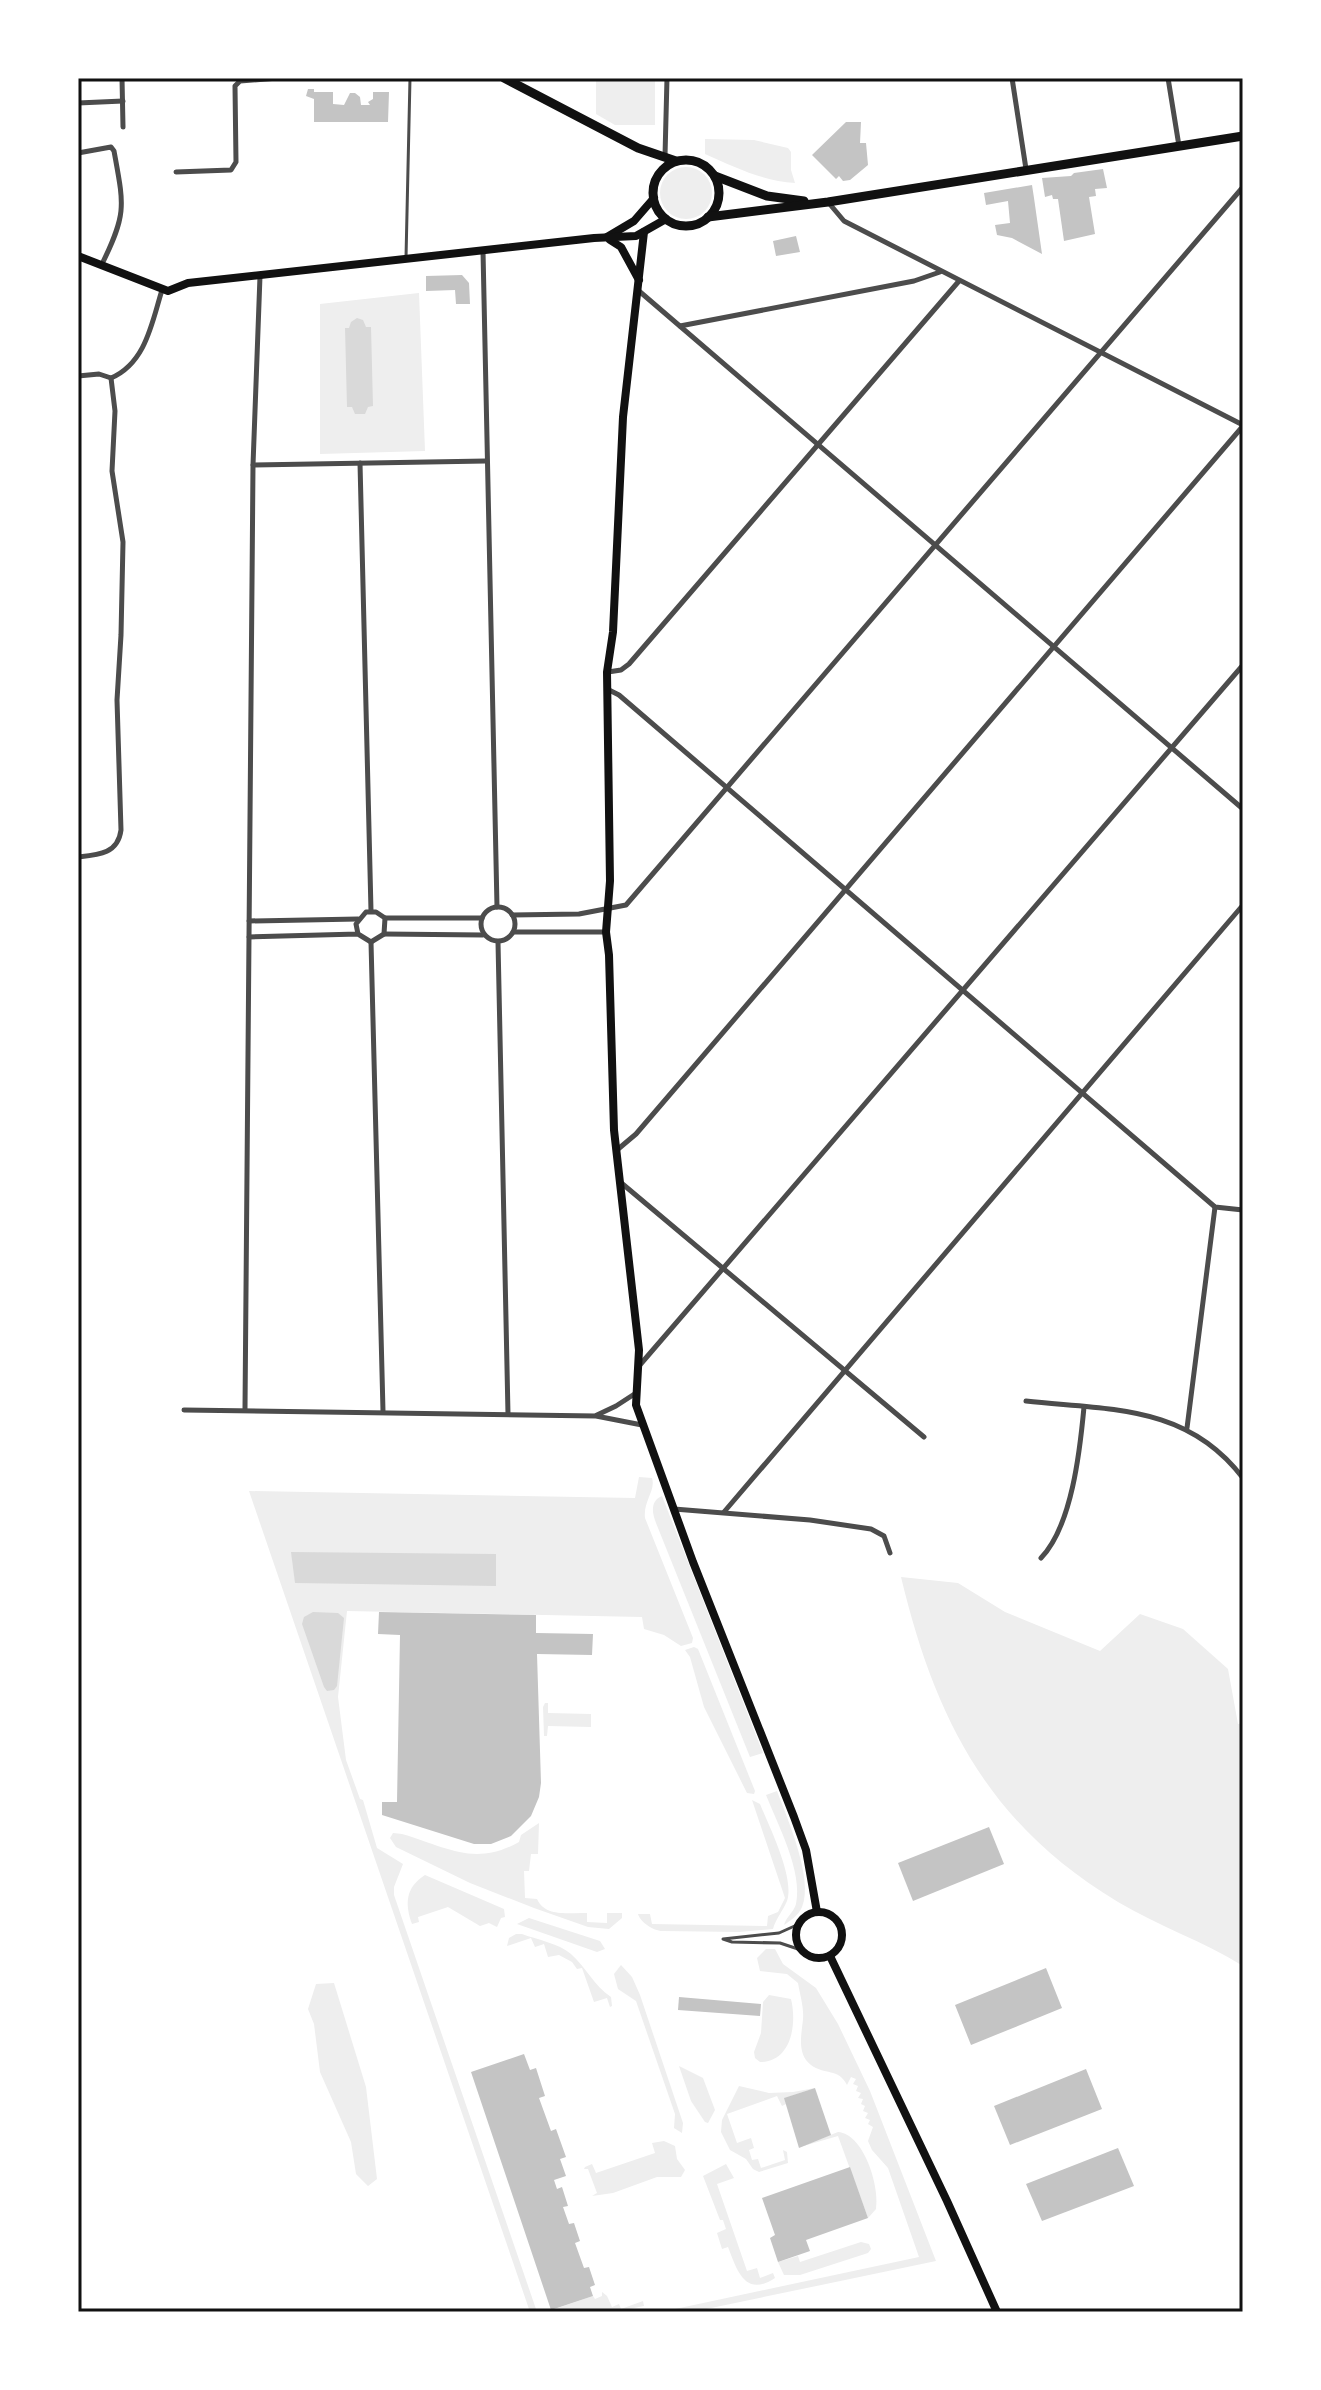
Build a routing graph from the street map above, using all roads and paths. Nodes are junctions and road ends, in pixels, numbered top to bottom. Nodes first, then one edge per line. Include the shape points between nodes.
1 (122, 78) edge
2 (278, 78) edge
3 (410, 78) edge
4 (667, 78) edge
5 (1012, 78) edge
6 (1168, 78) edge
7 (508, 79) edge
8 (123, 101) junction
9 (78, 103) edge
10 (123, 127) dead end
11 (1243, 136) edge
12 (1179, 146) junction
13 (78, 153) edge
14 (665, 157) junction
15 (676, 161) junction
16 (1026, 170) junction
17 (176, 172) dead end
18 (715, 176) junction
19 (1243, 187) edge
20 (654, 198) junction
21 (828, 202) junction
22 (708, 217) junction
23 (666, 219) junction
24 (644, 232) junction
25 (606, 238) junction
26 (483, 251) junction
27 (78, 256) edge
28 (406, 260) junction
29 (102, 264) junction
30 (941, 271) junction
31 (260, 276) junction
32 (640, 281) junction
33 (959, 281) junction
34 (162, 290) junction
35 (639, 291) junction
36 (679, 326) junction
37 (1102, 353) junction
38 (78, 376) edge
39 (111, 378) junction
40 (1243, 426) edge
41 (816, 444) junction
42 (486, 461) junction
43 (360, 463) junction
44 (253, 465) junction
45 (933, 545) junction
46 (1054, 647) junction
47 (1243, 665) edge
48 (607, 672) junction
49 (606, 689) junction
50 (1172, 747) junction
51 (728, 788) junction
52 (1243, 809) edge
53 (78, 857) edge
54 (846, 889) junction
55 (1243, 905) edge
56 (497, 907) junction
57 (608, 909) junction
58 (371, 911) junction
59 (512, 915) junction
60 (385, 918) junction
61 (482, 918) junction
62 (358, 919) junction
63 (249, 921) junction
64 (513, 932) junction
65 (606, 932) junction
66 (358, 934) junction
67 (384, 934) junction
68 (484, 935) junction
69 (249, 937) junction
70 (371, 942) junction
71 (498, 942) junction
72 (964, 990) junction
73 (1082, 1092) junction
74 (616, 1151) junction
75 (619, 1180) junction
76 (1215, 1207) junction
77 (1243, 1210) edge
78 (726, 1268) junction
79 (639, 1366) junction
80 (846, 1370) junction
81 (636, 1393) junction
82 (1026, 1401) dead end
83 (1084, 1407) junction
84 (245, 1409) junction
85 (184, 1410) dead end
86 (383, 1411) junction
87 (508, 1414) junction
88 (596, 1416) junction
89 (643, 1426) junction
90 (1187, 1428) junction
91 (924, 1437) dead end
92 (1243, 1478) edge
93 (674, 1509) junction
94 (724, 1512) junction
95 (890, 1553) dead end
96 (1041, 1558) dead end
97 (817, 1912) junction
98 (799, 1924) junction
99 (801, 1950) junction
100 (830, 1956) junction
101 (997, 2312) edge

1 - 8 street
2 - 17 street via 240,81 235,86 232,169
3 - 28 lane
4 - 14 street
5 - 16 street
6 - 12 street
7 - 14 main road
8 - 9 street
8 - 10 street
11 - 12 main road
12 - 16 main road
13 - 29 street via 111,147 114,151 123,203
14 - 15 main road
15 - 18 main road via 700,163
15 - 20 main road via 659,173
16 - 21 main road
18 - 21 main road via 767,196
18 - 22 main road via 719,198
19 - 37 street
20 - 23 main road
20 - 25 main road via 634,221
21 - 22 main road
21 - 30 street via 844,221
22 - 23 main road via 687,225
23 - 24 main road
24 - 25 main road
24 - 32 main road
25 - 26 main road
25 - 32 main road via 621,247
26 - 28 main road
26 - 42 street
27 - 29 main road
28 - 31 main road
29 - 34 main road
30 - 33 street
30 - 36 street via 914,281
31 - 34 main road
31 - 44 street
32 - 35 main road
33 - 37 street
33 - 41 street
34 - 39 street via 143,346 129,367
35 - 36 street
35 - 48 main road via 623,417
36 - 41 street
37 - 40 street
37 - 45 street
38 - 39 street
39 - 53 street via 112,471 123,542 117,700 121,834 107,853
40 - 46 street
41 - 45 street
41 - 48 street via 629,664
42 - 43 street
42 - 56 street
43 - 44 street
43 - 58 street
44 - 63 street
45 - 46 street
45 - 51 street
46 - 50 street
46 - 54 street
47 - 50 street
48 - 49 main road
49 - 51 street
49 - 57 main road
50 - 52 street
50 - 72 street
51 - 54 street
51 - 57 street via 626,905
54 - 72 street
54 - 74 street
55 - 73 street
56 - 59 street
56 - 61 street
57 - 59 street
57 - 65 main road
58 - 60 street
58 - 62 street
59 - 64 street
60 - 61 street
60 - 67 street
61 - 68 street
62 - 63 street
62 - 66 street
63 - 69 street
64 - 65 street
64 - 71 street
65 - 74 main road
66 - 69 street
66 - 70 street
67 - 68 street
67 - 70 street
68 - 71 street
69 - 84 street
70 - 86 street
71 - 87 street
72 - 73 street
72 - 78 street
73 - 76 street
73 - 80 street
74 - 75 main road
75 - 78 street
75 - 79 main road
76 - 77 street
76 - 90 street
78 - 79 street
78 - 80 street
79 - 81 main road
80 - 91 street
80 - 94 street
81 - 88 street
81 - 89 main road
82 - 83 street
83 - 90 street via 1144,1414
83 - 96 street via 1076,1475 1053,1544
84 - 85 street
84 - 86 street
86 - 87 street
87 - 88 street
88 - 89 street
89 - 93 main road
90 - 92 street
93 - 94 street
93 - 97 main road via 806,1850
94 - 95 street via 871,1529 884,1536
97 - 98 main road
97 - 100 main road via 832,1916 841,1929 840,1945
98 - 99 main road
98 - 99 lane via 779,1933 723,1939
99 - 100 main road via 812,1958
100 - 101 main road

